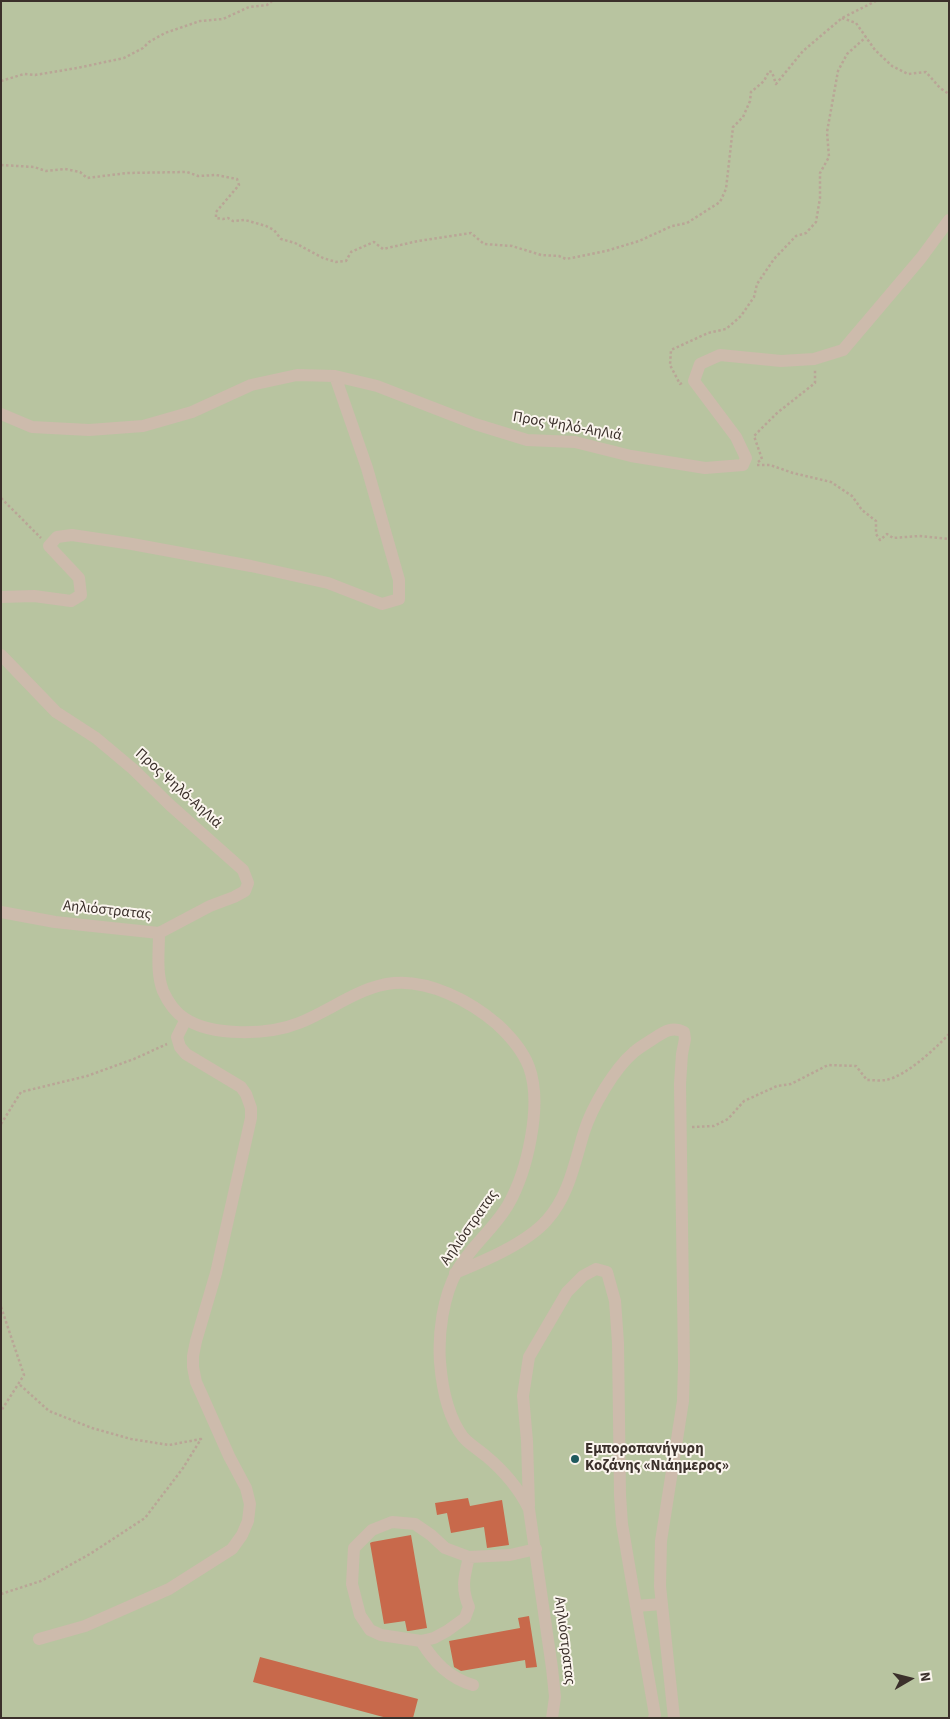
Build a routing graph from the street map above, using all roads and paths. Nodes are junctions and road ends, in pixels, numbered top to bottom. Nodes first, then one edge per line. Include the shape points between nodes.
1 (272, 1) edge
2 (876, 1) edge
3 (842, 18) junction
4 (866, 36) junction
5 (1, 81) edge
6 (949, 94) edge
7 (1, 165) edge
8 (949, 220) edge
9 (814, 359) junction
10 (335, 376) junction
11 (694, 381) junction
12 (1, 414) edge
13 (745, 461) junction
14 (1, 498) edge
15 (949, 538) edge
16 (49, 546) junction
17 (1, 597) edge
18 (1, 655) edge
19 (1, 912) edge
20 (159, 933) junction
21 (186, 1019) junction
22 (949, 1034) edge
23 (178, 1040) junction
24 (1, 1124) edge
25 (680, 1128) junction
26 (455, 1274) junction
27 (1, 1307) edge
28 (19, 1384) junction
29 (1, 1410) edge
30 (529, 1509) junction
31 (536, 1549) junction
32 (469, 1557) junction
33 (1, 1594) edge
34 (662, 1604) junction
35 (636, 1606) junction
36 (39, 1639) dead end
37 (421, 1641) junction
38 (473, 1685) dead end
39 (552, 1718) edge
40 (654, 1718) edge
41 (674, 1718) edge

1 - 5 path via 165,34 124,58 24,74
2 - 3 path
3 - 4 path via 856,23
3 - 7 path via 803,51 776,84 769,71 764,81 751,92 743,117 733,127 726,189 720,202 687,223 639,241 566,259 512,246 484,244 470,233 383,249 374,242 351,252 346,261 336,262 282,239 266,226 245,220 216,218 216,212 239,185 237,179 187,172 127,173 87,178 80,172 65,169 46,171
4 - 6 path via 892,66 908,74 926,72
4 - 11 path via 847,54 838,71 827,132 829,157 820,173 816,222 806,233 796,236 774,259 741,316 726,329 708,333 671,350 670,365 680,384
8 - 9 street via 843,350
9 - 11 street via 781,361 720,355 700,364
9 - 13 path via 815,383 754,436 762,459 756,463
10 - 12 street, Προς Ψηλό-ΑηΛιά via 297,375 251,385 192,412 142,426 89,430 32,427
10 - 13 street, Προς Ψηλό-ΑηΛιά via 377,386 475,424 527,440 576,442 631,456 705,468
10 - 16 street via 367,468 399,580 399,599 382,604 328,583 132,544 72,535 57,537
11 - 13 street via 736,437
13 - 15 path via 770,464 831,482 852,496 862,510 876,520 876,534 880,540 888,534 894,538
14 - 16 path
16 - 17 street via 79,578 81,595 71,601 34,596
18 - 20 street, Προς Ψηλό-ΑηΛιά via 56,712 133,768 243,870 248,883 245,891
19 - 20 street, Αηλιόστρατας via 55,922
20 - 21 street, Αηλιόστρατας via 161,985 169,1002
21 - 23 street
21 - 26 street, Αηλιόστρατας via 226,1031 276,1030 379,986 395,983 446,992 496,1024 521,1051 533,1079 530,1141 523,1170 507,1206
22 - 25 path via 914,1066 887,1080 867,1080 856,1066 828,1065 791,1084 778,1086 744,1101 728,1119 714,1126
23 - 24 path via 87,1076 21,1092
23 - 36 street via 186,1054 241,1087 252,1108 216,1273 193,1356 196,1382 228,1456 246,1488 250,1504 248,1521 232,1549 170,1589 85,1626
25 - 26 street via 680,1073 685,1038 684,1032 677,1028 668,1030 634,1052 610,1082 585,1130 564,1192 548,1220 508,1248
25 - 34 street via 683,1401 661,1541
26 - 30 street, Αηλιόστρατας via 440,1333 442,1383 449,1406 455,1425 463,1436 504,1472
27 - 28 path via 24,1375
28 - 29 path
28 - 33 path via 49,1411 92,1428 169,1445 201,1439 145,1518 41,1581
30 - 31 street, Αηλιόστρατας
30 - 35 street via 523,1396 529,1357 567,1292 582,1276 596,1268 607,1272 615,1300 620,1495
31 - 32 street via 510,1555
31 - 39 street, Αηλιόστρατας via 554,1681
32 - 37 street via 463,1581 463,1594 469,1607 465,1618 434,1638
32 - 37 street via 445,1548 415,1524 392,1522 372,1530 354,1548 352,1584 360,1615 370,1630 381,1635
34 - 35 street
34 - 41 street
35 - 40 street
37 - 38 street via 442,1668

